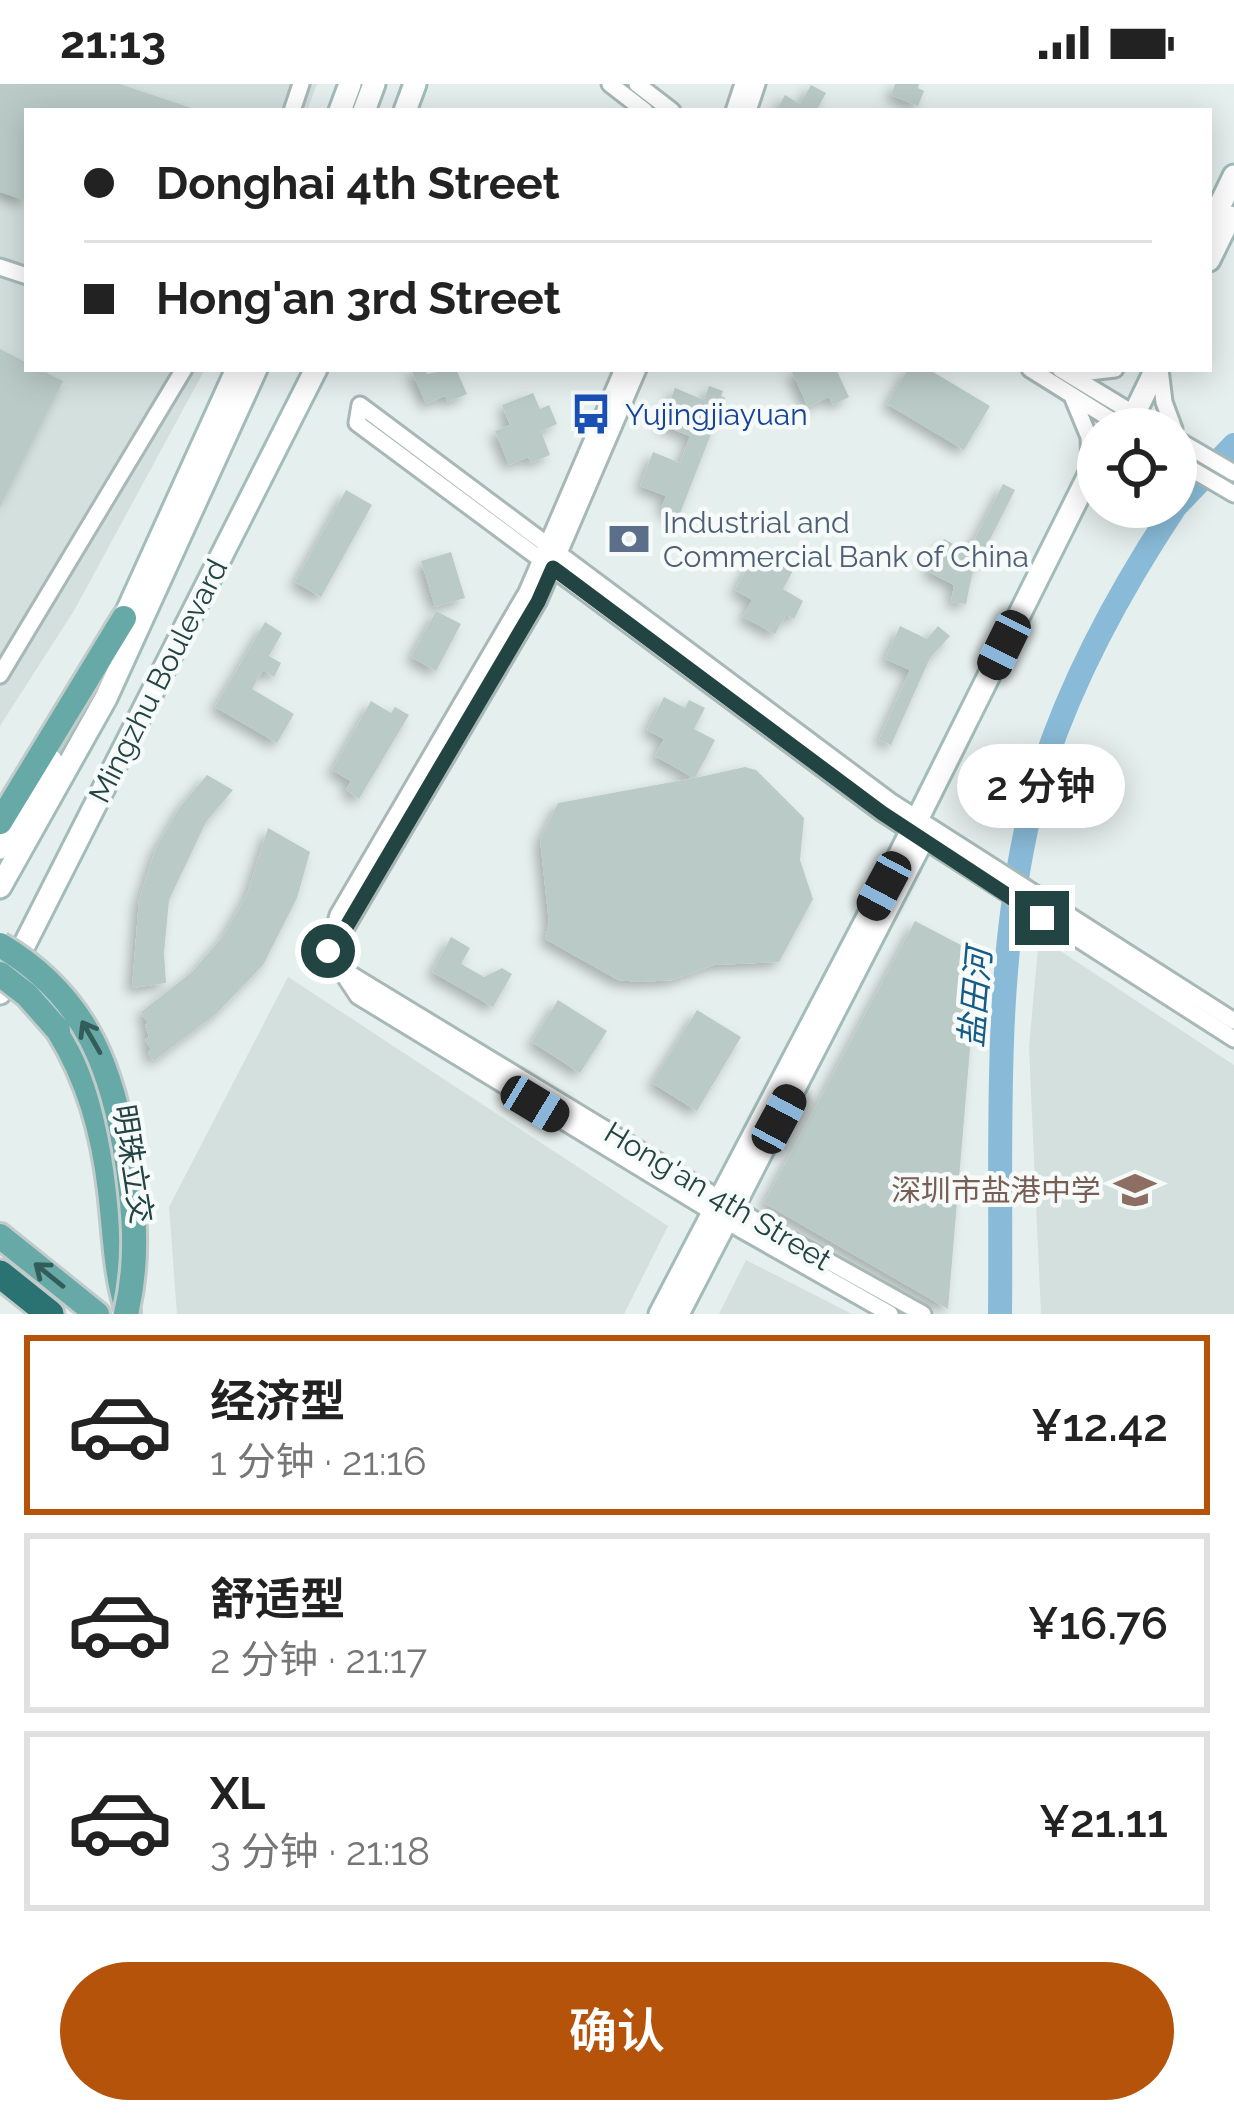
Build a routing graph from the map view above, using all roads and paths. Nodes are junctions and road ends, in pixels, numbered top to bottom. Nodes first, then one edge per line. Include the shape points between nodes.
1 (610, 84) edge
2 (637, 84) edge
3 (641, 108) edge
4 (668, 108) edge
5 (1234, 176) edge
6 (1234, 208) edge
7 (1212, 222) edge
8 (1212, 254) edge
9 (182, 372) edge
10 (236, 372) edge
11 (255, 372) edge
12 (298, 372) edge
13 (314, 372) edge
14 (622, 372) edge
15 (637, 372) edge
16 (1035, 372) edge
17 (1063, 372) edge
18 (1140, 372) edge
19 (1156, 372) edge
20 (1159, 372) edge
21 (1070, 394) junction
22 (1096, 408) edge
23 (1106, 408) edge
24 (1128, 408) edge
25 (1132, 408) edge
26 (1166, 408) edge
27 (1077, 409) edge
28 (1197, 457) edge
29 (1197, 464) edge
30 (1234, 473) edge
31 (1232, 493) edge
32 (1077, 519) edge
33 (550, 556) junction
34 (124, 619) junction
35 (0, 675) edge
36 (0, 822) edge
37 (920, 829) junction
38 (0, 848) edge
39 (0, 887) edge
40 (1033, 902) junction
41 (0, 945) edge
42 (0, 962) edge
43 (0, 974) edge
44 (0, 993) edge
45 (1234, 1021) edge
46 (1234, 1039) edge
47 (723, 1210) junction
48 (0, 1236) edge
49 (0, 1276) edge
50 (47, 1314) edge
51 (97, 1314) edge
52 (128, 1314) edge
53 (660, 1314) edge
54 (678, 1314) edge
55 (890, 1314) edge
56 (923, 1314) edge

1 - 3 street
2 - 4 street
5 - 7 street
6 - 8 street
9 - 35 street
10 - 34 street, Mingzhu Boulevard
11 - 39 street, Mingzhu Boulevard via 106,698
12 - 42 street, Mingzhu Boulevard
13 - 44 street, Mingzhu Boulevard
14 - 33 street
15 - 33 street
16 - 21 street
17 - 23 street
18 - 24 street
19 - 25 street
20 - 26 street
21 - 22 street
21 - 27 street
28 - 30 street
29 - 31 street
32 - 37 street
33 - 33 street via 361,405 357,423
33 - 37 street
33 - 47 street, Hong'an 4th Street via 338,915 328,951 337,967
34 - 36 main road
34 - 38 street, Mingzhu Boulevard
37 - 40 street
37 - 47 street
40 - 45 street
40 - 46 street
52 -> 41 main road, bridge via 136,1233 114,1089 75,1010
43 - 52 main road, 明珠立交, bridge via 58,1030 89,1088
47 - 53 street
47 - 54 street
47 - 55 street, Hong'an 4th Street
47 - 56 street, Hong'an 4th Street
51 -> 48 main road
49 - 50 highway

